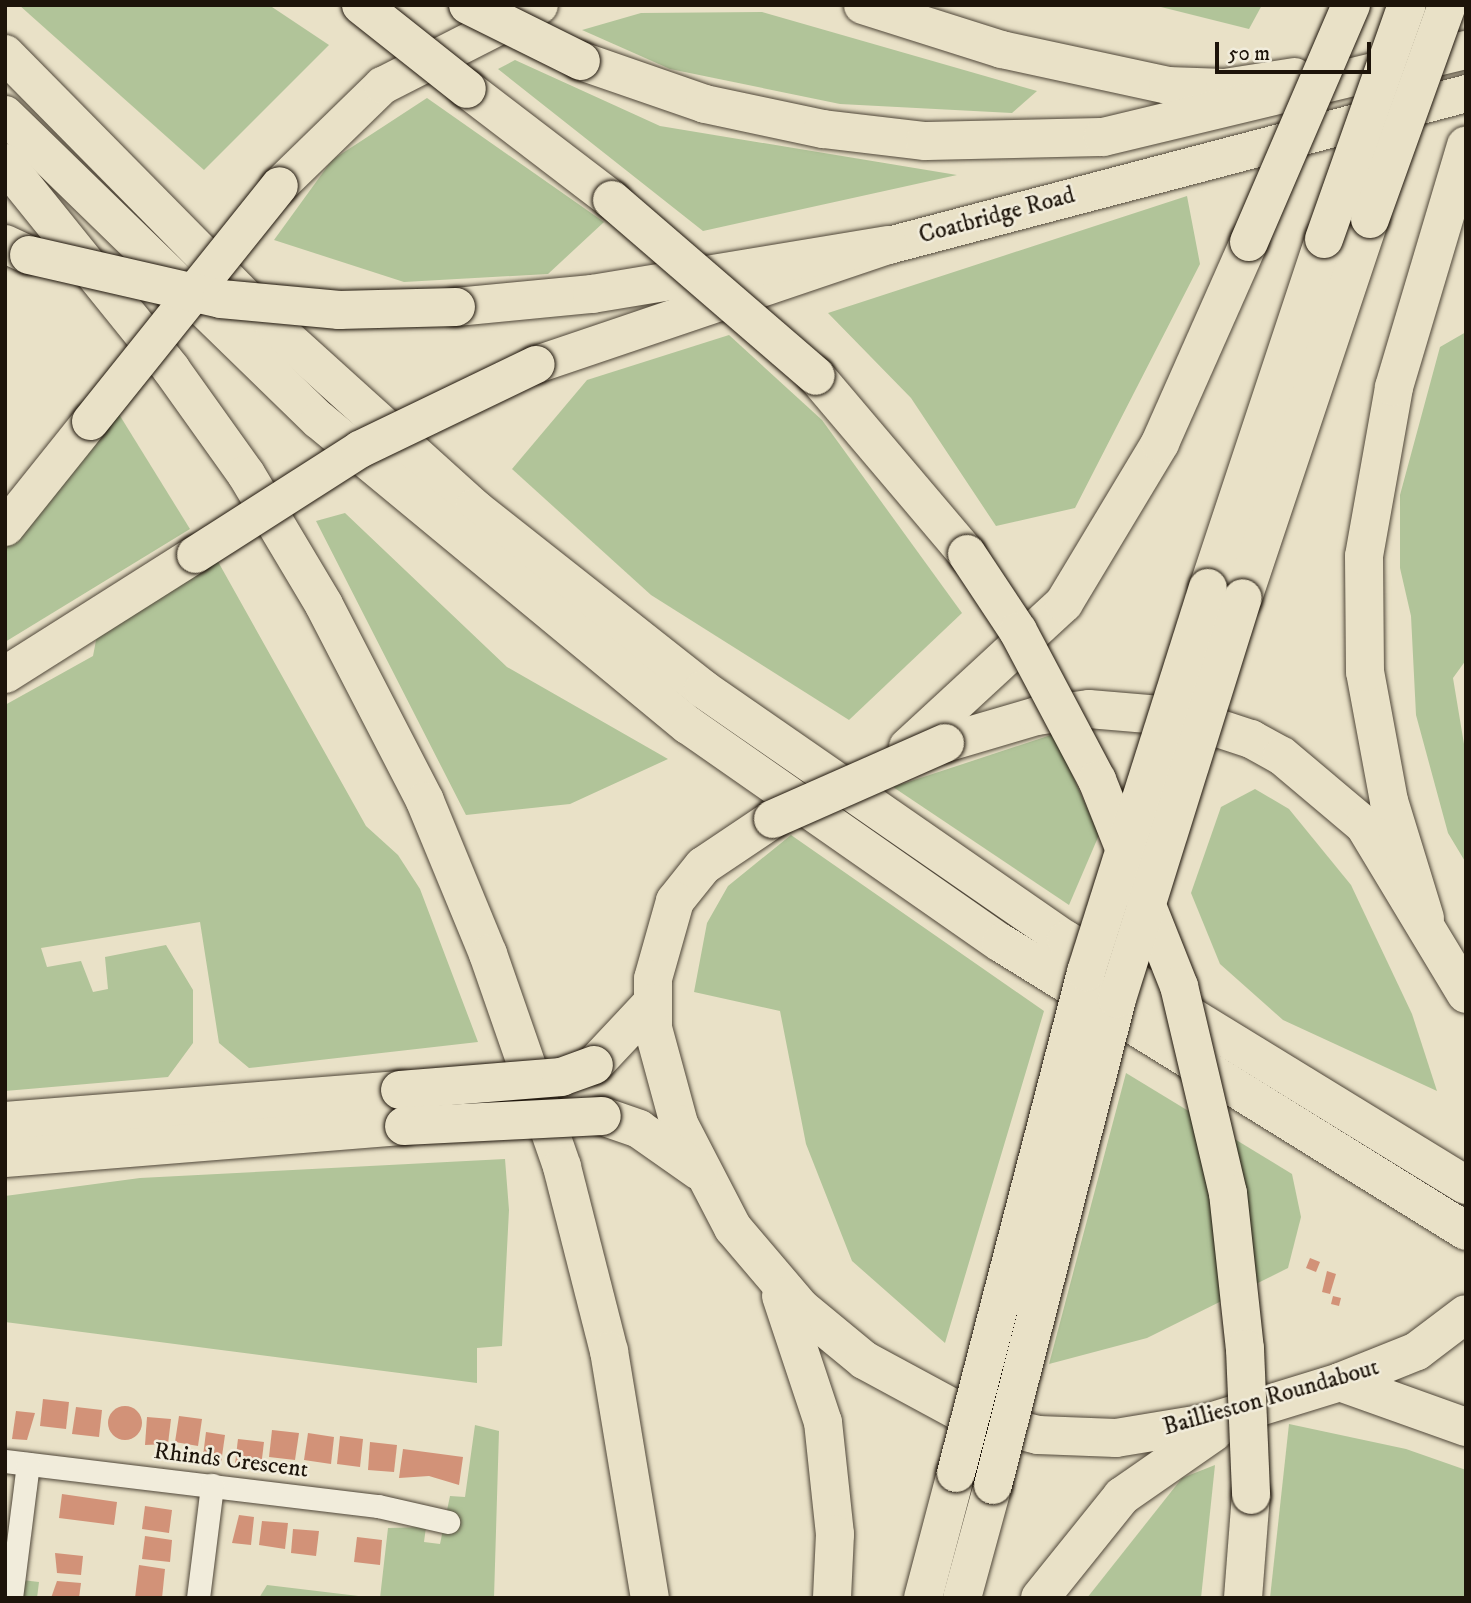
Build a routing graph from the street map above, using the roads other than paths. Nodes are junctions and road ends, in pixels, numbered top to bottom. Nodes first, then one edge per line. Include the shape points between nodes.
1 (360, 5) edge
2 (468, 5) edge
3 (539, 5) edge
4 (862, 5) edge
5 (1351, 5) edge
6 (1407, 5) edge
7 (1447, 5) edge
8 (1466, 49) edge
9 (5, 54) edge
10 (1466, 93) edge
11 (5, 115) edge
12 (1466, 145) edge
13 (5, 163) edge
14 (888, 245) junction
15 (17, 250) edge
16 (5, 527) edge
17 (1225, 593) junction
18 (5, 674) edge
19 (941, 734) junction
20 (1425, 918) junction
21 (1466, 994) edge
22 (652, 1003) junction
23 (402, 1108) junction
24 (5, 1121) edge
25 (5, 1158) edge
26 (700, 1172) junction
27 (1466, 1185) edge
28 (1466, 1231) edge
29 (772, 1276) junction
30 (1456, 1323) edge
31 (1340, 1382) junction
32 (1273, 1404) junction
33 (1466, 1427) edge
34 (16, 1462) edge
35 (212, 1485) junction
36 (448, 1522) dead end
37 (11, 1598) edge
38 (198, 1598) edge
39 (650, 1598) edge
40 (832, 1598) edge
41 (923, 1598) edge
42 (962, 1598) edge
43 (1040, 1598) edge
44 (1243, 1598) edge

1 - 44 highway, bridge via 612,200 816,376 968,554 1018,631 1097,780 1179,986 1228,1193 1245,1349 1251,1495
2 - 8 highway, bridge via 580,61 705,104 823,129 939,141 1103,137
3 - 16 highway, bridge via 382,86 279,185
4 - 8 highway via 1001,49 1167,85 1224,86
5 - 19 highway, bridge via 1249,242 1116,526 1064,603
6 - 17 highway, bridge via 1324,239
7 - 17 highway, bridge via 1370,219
9 - 27 highway via 274,327 474,508 703,689 1066,940
10 - 14 highway, Coatbridge Road
11 - 28 highway via 319,420 679,718 1000,943
12 - 20 highway via 1394,387 1364,556 1365,672 1390,801
13 - 39 highway via 171,369 246,474 324,605 425,802 488,954 562,1167 612,1364
14 - 15 highway, bridge via 592,294 457,307 340,310 221,299
14 - 18 highway, Coatbridge Road, bridge via 536,364 359,449
17 - 41 highway, bridge via 1086,972
17 - 42 highway, bridge
19 - 20 highway, Baillieston Roundabout via 1089,709 1146,711 1221,727 1282,755 1343,802
19 - 22 highway, Baillieston Roundabout, bridge via 730,844 686,884 667,922
20 - 21 highway, Baillieston Roundabout
22 - 23 highway, bridge via 594,1065 561,1077
22 - 26 highway, Baillieston Roundabout via 659,1059
23 - 24 highway
23 - 25 highway
23 - 26 highway, bridge via 602,1116 650,1135
26 - 29 highway, Baillieston Roundabout
29 - 32 highway, Baillieston Roundabout via 863,1360 939,1404 1007,1428 1116,1438
29 - 40 highway via 823,1422 835,1534
30 - 31 highway, Baillieston Roundabout
31 - 32 highway, Baillieston Roundabout
31 - 33 highway
32 - 43 highway via 1200,1439 1122,1496
34 - 35 street, Rhinds Crescent
34 - 37 street
35 - 36 street, Rhinds Crescent
35 - 38 street

